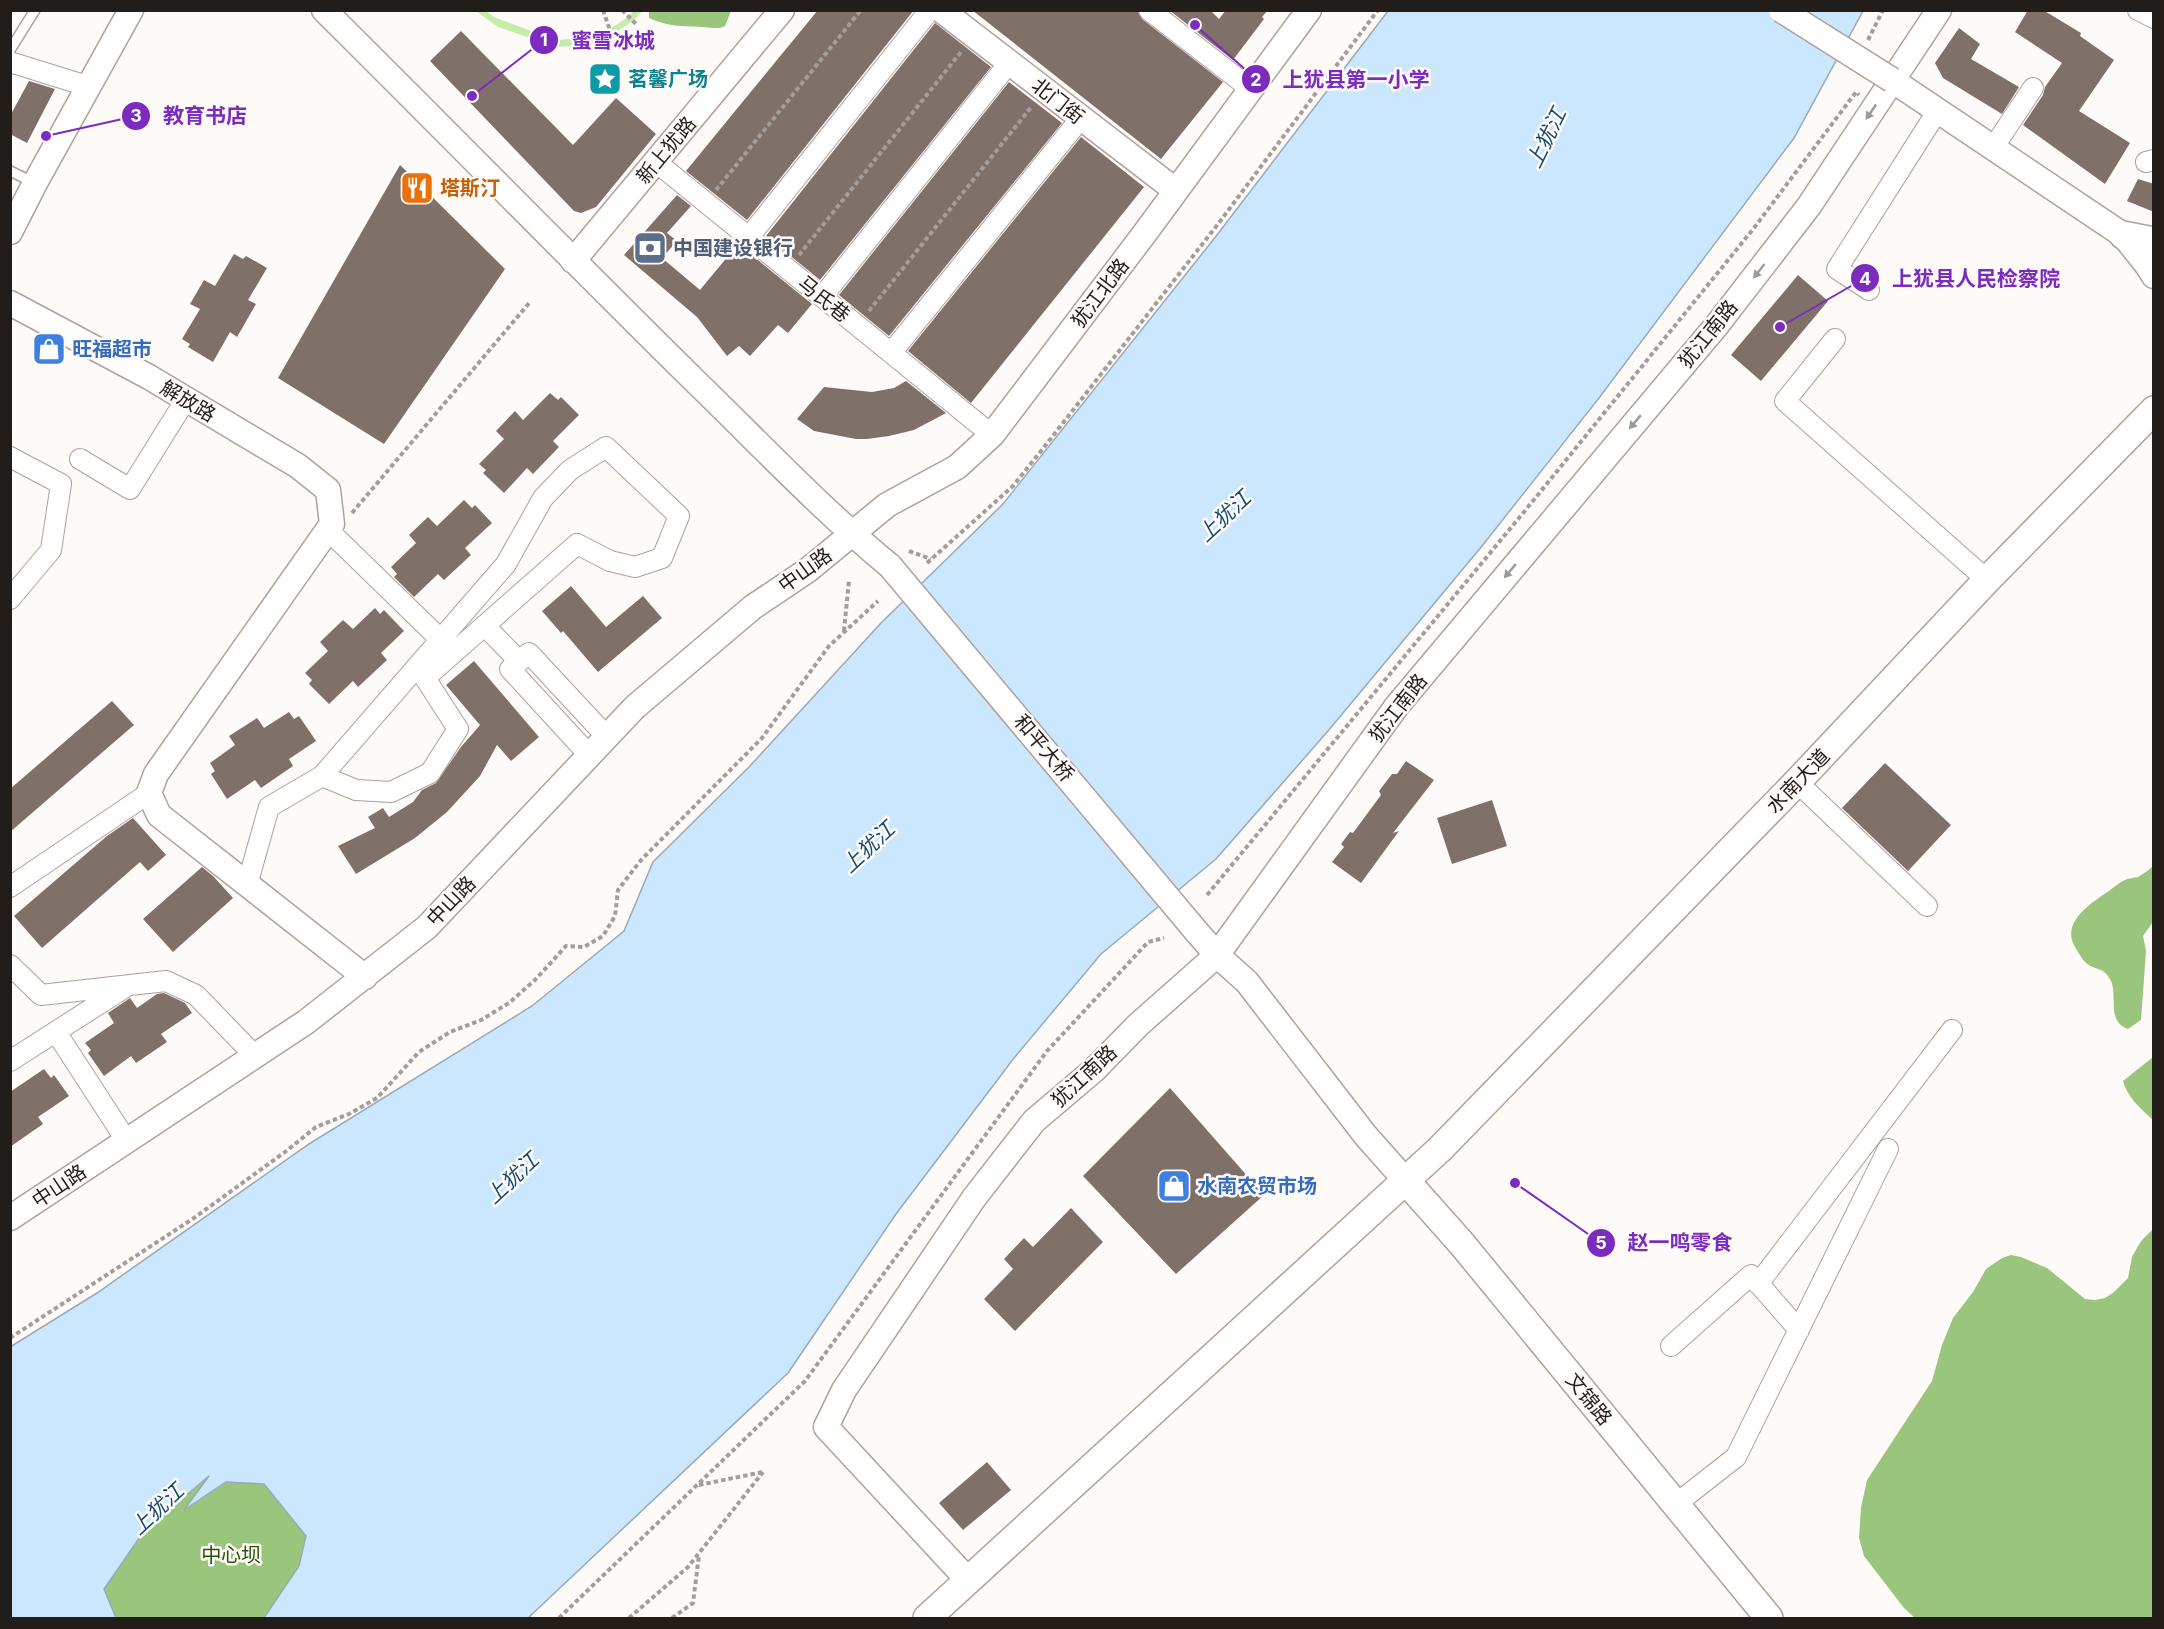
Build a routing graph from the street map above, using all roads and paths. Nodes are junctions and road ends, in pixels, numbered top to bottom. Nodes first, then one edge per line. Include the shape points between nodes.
1 (34, 10) edge
2 (131, 10) edge
3 (324, 10) edge
4 (603, 10) edge
5 (622, 10) edge
6 (782, 10) edge
7 (861, 10) edge
8 (930, 10) edge
9 (941, 10) edge
10 (1149, 10) edge
11 (1309, 10) edge
12 (1378, 10) edge
13 (1781, 10) edge
14 (1883, 10) edge
15 (1939, 10) edge
16 (2138, 10) edge
17 (2154, 18) edge
18 (636, 24) dead end
19 (974, 36) junction
20 (613, 39) dead end
21 (1868, 40) dead end
22 (11, 60) edge
23 (1009, 63) junction
24 (1892, 80) junction
25 (90, 87) junction
26 (2033, 88) dead end
27 (1251, 89) junction
28 (1045, 90) junction
29 (1856, 92) dead end
30 (1938, 110) junction
31 (1081, 118) junction
32 (1993, 148) junction
33 (656, 162) junction
34 (10, 171) edge
35 (35, 183) junction
36 (1175, 190) junction
37 (706, 202) junction
38 (10, 232) edge
39 (2123, 235) junction
40 (749, 237) junction
41 (2154, 241) edge
42 (573, 261) junction
43 (788, 269) junction
44 (2154, 276) edge
45 (1869, 290) dead end
46 (822, 297) junction
47 (530, 302) dead end
48 (10, 303) edge
49 (857, 326) junction
50 (1835, 339) dead end
51 (891, 353) junction
52 (186, 399) junction
53 (2154, 410) edge
54 (992, 435) junction
55 (10, 457) edge
56 (80, 459) dead end
57 (349, 516) dead end
58 (328, 530) junction
59 (852, 535) junction
60 (909, 551) dead end
61 (931, 559) junction
62 (927, 563) dead end
63 (849, 580) dead end
64 (1987, 580) junction
65 (10, 599) edge
66 (879, 601) dead end
67 (485, 626) junction
68 (844, 632) junction
69 (440, 639) junction
70 (519, 661) junction
71 (607, 737) junction
72 (589, 755) junction
73 (322, 776) junction
74 (1797, 782) junction
75 (149, 793) junction
76 (248, 885) junction
77 (10, 887) edge
78 (1207, 895) dead end
79 (1927, 906) dead end
80 (1164, 938) dead end
81 (1217, 955) junction
82 (10, 965) edge
83 (364, 977) junction
84 (128, 986) junction
85 (1952, 1030) dead end
86 (56, 1032) junction
87 (255, 1056) junction
88 (10, 1061) edge
89 (126, 1140) junction
90 (1888, 1149) dead end
91 (1406, 1181) junction
92 (10, 1218) edge
93 (1758, 1284) junction
94 (1799, 1330) junction
95 (10, 1338) edge
96 (1671, 1346) dead end
97 (698, 1485) junction
98 (1676, 1504) junction
99 (700, 1552) junction
100 (968, 1581) junction
101 (559, 1618) edge
102 (628, 1618) edge
103 (672, 1618) edge
104 (927, 1618) edge
105 (1770, 1618) edge

1 - 22 lane
2 - 25 street
3 - 42 street, 和平大桥
4 - 20 path
5 - 18 path
6 - 33 street, 新上犹路
7 - 37 path
8 - 40 street
9 - 19 street, 北门街
10 - 27 street
11 - 27 street, 犹江北路
12 - 61 path via 1218,224 1013,486
13 - 24 street, bridge
14 - 21 path
15 - 24 street, 犹江南路
16 - 17 street
19 - 23 street, 北门街
19 - 43 path
22 - 25 street
23 - 28 street, 北门街
23 - 46 street
24 - 30 street
24 -> 81 street, 犹江南路 via 1809,206 1731,306 1396,707
25 - 35 street
26 - 32 street
27 - 36 street, 犹江北路
28 - 31 street, 北门街
28 - 49 path
29 - 78 path via 1754,228
30 - 32 street
30 - 45 street via 1837,269
31 - 36 street, 北门街
31 - 51 street
32 - 39 street
33 - 37 street, 马氏巷
33 - 42 street, 新上犹路
34 - 35 lane
35 - 38 street
36 - 54 street, 犹江北路
37 - 40 street, 马氏巷
39 - 41 main road
39 - 44 street
40 - 43 street, 马氏巷
42 - 59 street, 和平大桥
43 - 46 street, 马氏巷
46 - 49 street, 马氏巷
47 - 57 path
48 - 52 street, 解放路
49 - 51 street, 马氏巷
50 - 64 street via 1785,401
51 - 54 street, 马氏巷
52 - 56 street via 130,489
52 - 58 street, 解放路 via 298,466 328,490 332,525
53 - 64 main road, 水南大道
54 - 59 street, 犹江北路 via 957,467 887,505
55 - 65 street via 61,484 51,550
58 - 69 street
58 - 75 street via 156,774
59 - 71 street, 中山路 via 753,607 635,707
59 - 81 street, 和平大桥, bridge via 890,566
60 - 61 path
61 - 62 path
63 - 68 path
64 - 74 main road, 水南大道
66 - 68 path
67 - 69 street via 577,544 610,561 635,567 662,558 679,516 606,447 570,470 543,498 506,564
67 - 70 street
67 - 73 street via 424,678 458,729 430,773 391,792 356,790
68 - 95 path via 829,646 762,738 641,860 618,890 615,916 603,936 584,947 566,945 509,1003 419,1052 377,1098 316,1127 194,1218
69 - 73 street
70 - 71 street via 529,653
70 - 72 street via 510,669
71 - 72 street, 中山路
72 - 83 street, 中山路 via 427,927
73 - 76 street via 269,807
74 - 79 street
74 - 91 main road, 水南大道
75 - 76 street via 159,815
75 - 77 street
76 - 83 street
80 - 97 path via 1148,942 1047,1051 805,1381
81 - 91 street, 和平大桥 via 1247,982 1366,1136
81 - 100 street, 犹江南路 via 1034,1121 974,1198 844,1390 826,1427
82 - 84 street via 41,995
83 - 87 street, 中山路
84 - 86 street
84 - 87 street via 166,981 196,995
85 - 93 street
86 - 88 street
86 - 89 street
87 - 89 street, 中山路
89 - 92 street, 中山路
90 - 94 street
91 - 98 main road, 文锦路
91 - 100 main road, 水南大道
93 - 94 street
93 - 96 street via 1751,1275
94 - 98 street via 1736,1457
97 - 99 path via 763,1472
97 - 101 path
98 - 105 main road, 文锦路
99 - 102 path
99 - 103 path via 693,1603
100 - 104 main road, 水南大道

